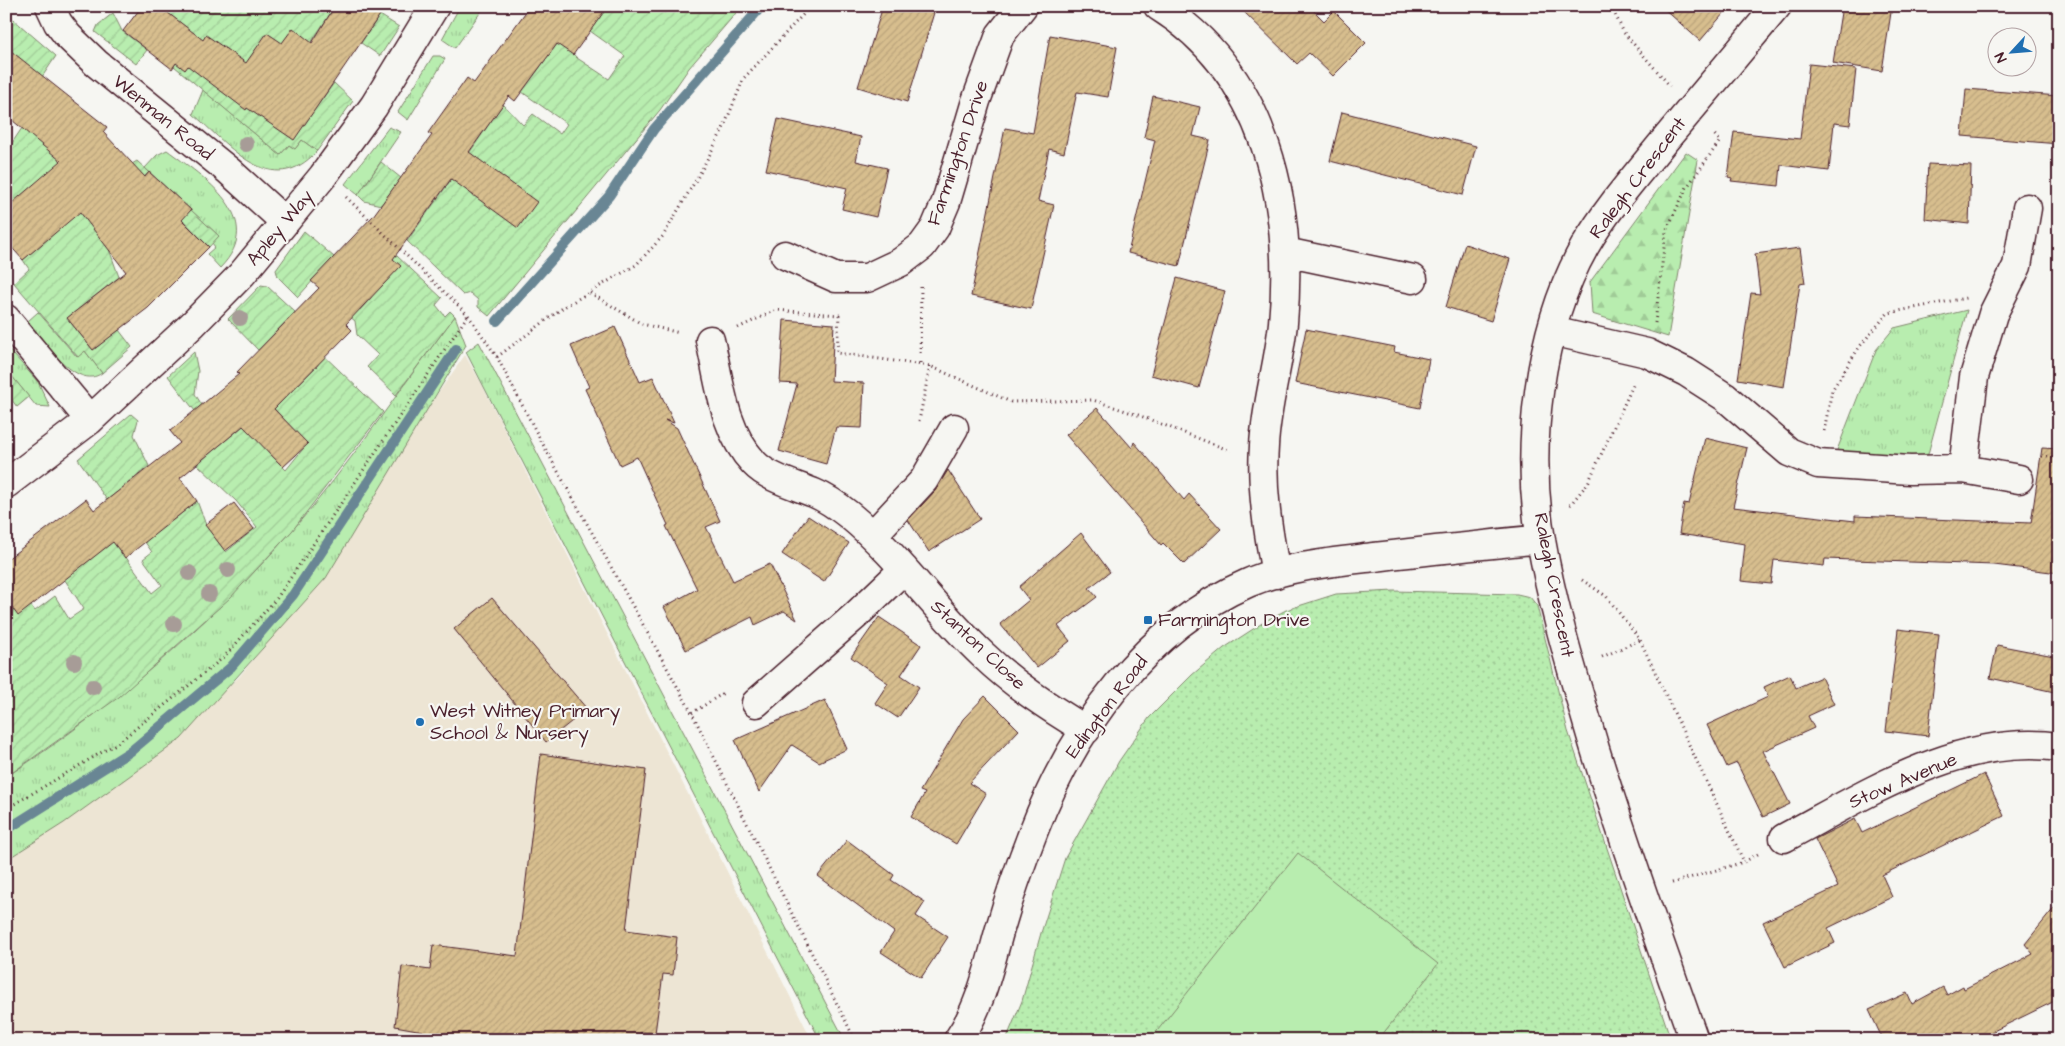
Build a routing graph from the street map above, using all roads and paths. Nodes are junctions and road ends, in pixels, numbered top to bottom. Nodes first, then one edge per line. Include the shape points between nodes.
1 (50, 6) edge
2 (435, 6) edge
3 (811, 6) edge
4 (1024, 6) edge
5 (1158, 6) edge
6 (1612, 6) edge
7 (1777, 6) edge
8 (1690, 109) junction
9 (323, 176) junction
10 (2027, 208) dead end
11 (285, 222) junction
12 (922, 246) junction
13 (1285, 252) junction
14 (785, 254) dead end
15 (1413, 279) dead end
16 (2005, 288) junction
17 (590, 293) junction
18 (468, 315) junction
19 (6, 319) edge
20 (1552, 331) junction
21 (710, 340) junction
22 (1647, 353) junction
23 (498, 357) junction
24 (920, 363) junction
25 (90, 420) junction
26 (954, 428) dead end
27 (1264, 444) junction
28 (1818, 464) junction
29 (1963, 469) junction
30 (2019, 479) dead end
31 (6, 484) edge
32 (873, 535) junction
33 (1541, 539) junction
34 (904, 568) junction
35 (1276, 574) junction
36 (1576, 576) dead end
37 (1640, 640) junction
38 (1572, 672) junction
39 (756, 703) dead end
40 (1086, 730) junction
41 (2059, 747) edge
42 (6, 809) edge
43 (1784, 838) joint
44 (1744, 862) junction
45 (1640, 892) junction
46 (854, 1040) edge
47 (958, 1040) edge
48 (1694, 1040) edge

1 - 11 street, Wenman Road via 63,30 96,63 229,171
2 - 9 street, Apley Way via 389,84
3 - 17 path via 744,78 724,129 663,236 636,265
4 - 12 street, Farmington Drive via 1000,35 976,101 946,202 935,228
5 - 13 street via 1194,33 1222,62 1242,90 1273,168
6 - 8 path via 1624,33
7 - 8 street, Ralegh Crescent
8 - 20 street, Ralegh Crescent via 1607,213 1585,247 1562,298
8 - 22 path via 1720,141 1687,187 1666,231 1658,309
9 - 11 street, Apley Way
9 - 18 path
10 - 16 street via 2016,266
11 - 25 street, Apley Way via 242,274 193,324
12 - 14 street, Farmington Drive via 901,262 867,278 836,278
12 - 24 path
13 - 15 street
13 - 27 street via 1283,324
16 - 28 path via 1888,313 1860,346 1832,390
16 - 29 street via 1993,314 1974,377
17 - 21 path via 642,324
17 - 23 path via 564,307
18 - 23 path
18 - 42 path via 277,598 224,658 119,742
19 - 25 street
20 - 22 street
20 - 33 street, Ralegh Crescent via 1540,387 1535,439
21 - 24 path via 776,310 839,315 837,353
21 - 32 street, Stanton Close via 726,417 754,464 817,494
22 - 28 street via 1686,372 1725,397 1789,452
22 - 33 path via 1588,482
23 - 46 path via 692,713
24 - 27 path via 1011,402 1093,400 1235,452
25 - 31 street, Apley Way
26 - 32 street via 924,480
27 - 35 street via 1263,485
28 - 29 street via 1910,470
29 - 30 street
32 - 34 street, Stanton Close
33 - 35 street, Edington Road via 1336,562
33 - 38 street, Ralegh Crescent
34 - 39 street
34 - 40 street, Stanton Close via 925,595 982,654 1018,686
35 - 40 street, Edington Road via 1242,586 1183,620 1133,667
36 - 37 path via 1606,596
37 - 38 path
37 - 44 path
38 - 45 street, Ralegh Crescent
40 - 47 street, Edington Road via 1051,787 1016,878 984,986
41 - 43 street, Stow Avenue via 2038,744 2002,746 1963,755 1883,786
43 - 44 path
44 - 45 path
45 - 48 street, Ralegh Crescent

